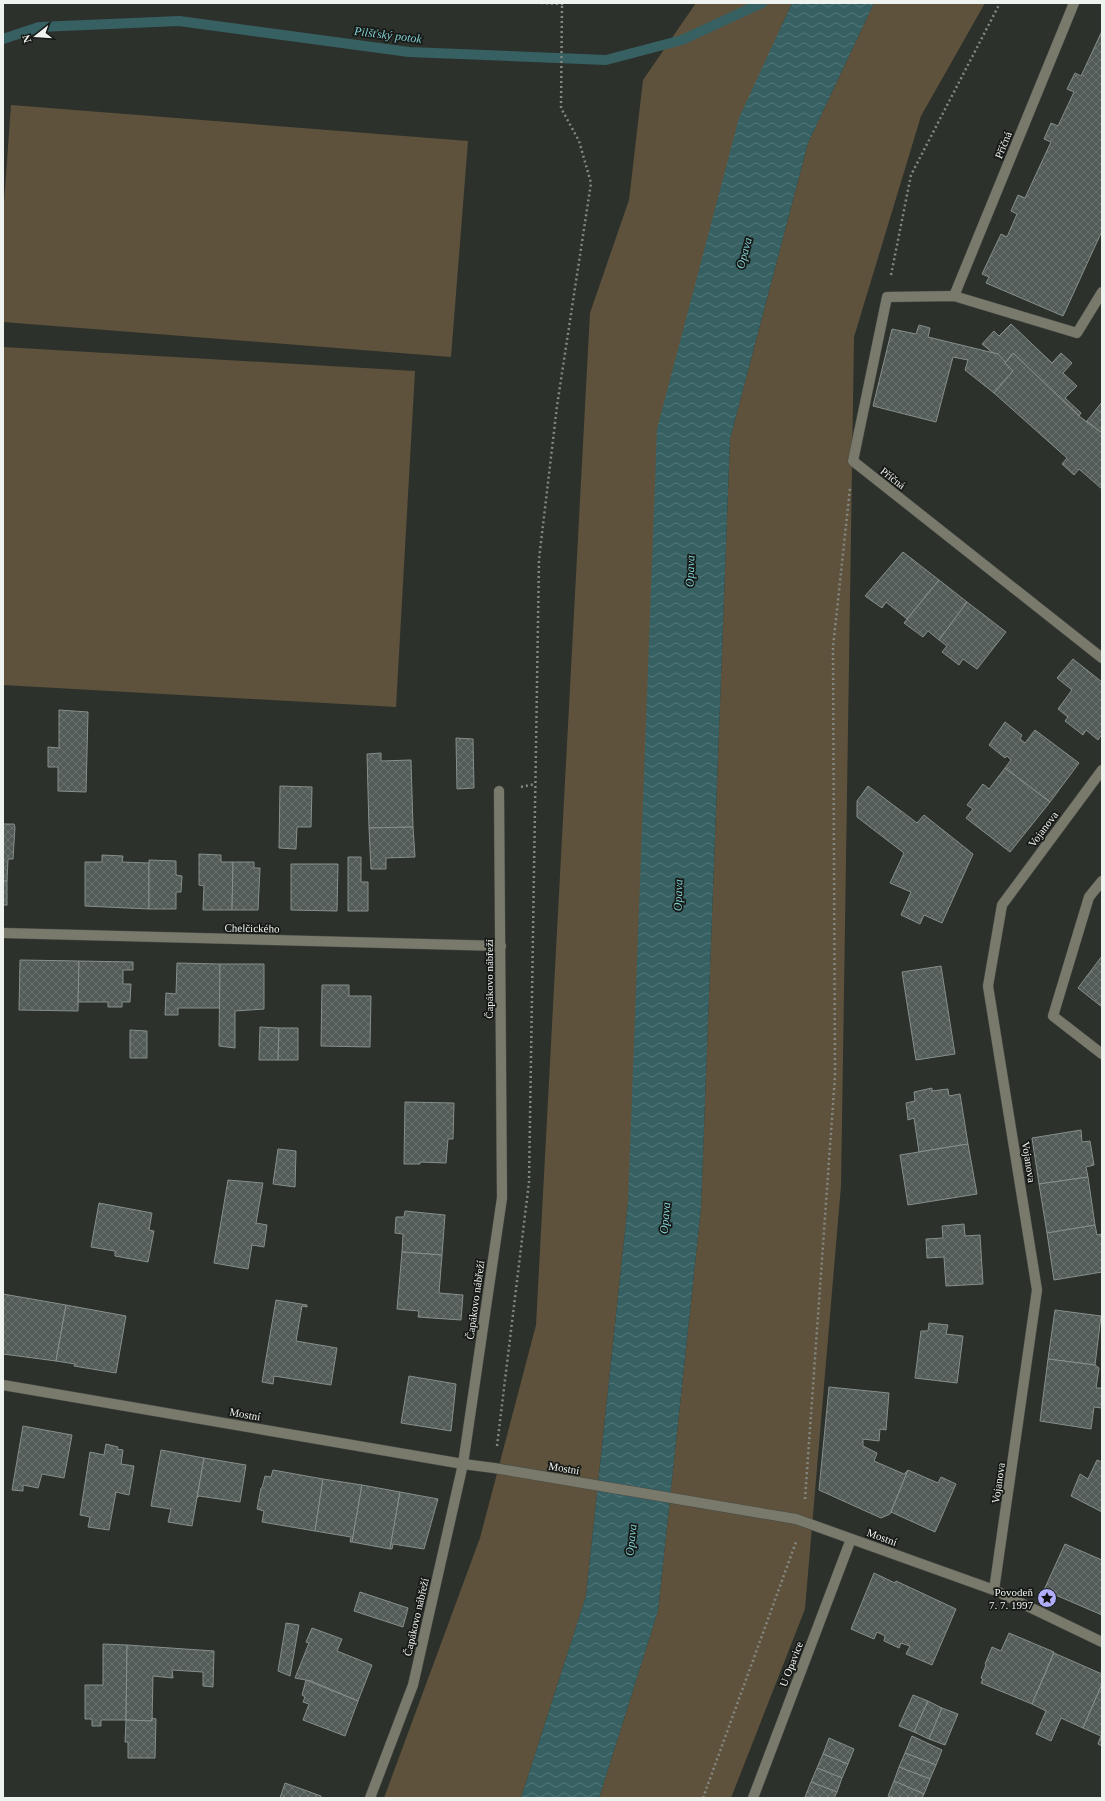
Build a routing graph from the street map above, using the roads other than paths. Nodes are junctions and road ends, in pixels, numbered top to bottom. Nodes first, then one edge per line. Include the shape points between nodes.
1 (1074, 3) edge
2 (1102, 292) edge
3 (954, 296) junction
4 (1102, 658) edge
5 (1102, 770) edge
6 (499, 791) dead end
7 (1102, 880) edge
8 (3, 933) edge
9 (500, 946) junction
10 (1102, 1054) edge
11 (3, 1385) edge
12 (463, 1464) junction
13 (851, 1539) junction
14 (994, 1590) junction
15 (1102, 1642) edge
16 (370, 1798) edge
17 (753, 1798) edge

1 - 3 street, Příčná
2 - 3 street via 1078,333
3 - 4 street, Příčná via 887,297 853,462
5 - 14 street, Vojanova via 1002,905 988,986 1037,1290
6 - 9 street, Čapákovo nábřeží
7 - 10 street via 1088,897 1053,1016
8 - 9 street, Chelčického
9 - 12 street, Čapákovo nábřeží via 502,1198
11 - 12 street, Mostní
12 - 13 street, Mostní via 800,1520
12 - 16 street, Čapákovo nábřeží via 413,1685
13 - 14 street, Mostní
13 - 17 street, U Opavice
14 - 15 street, Mostní

